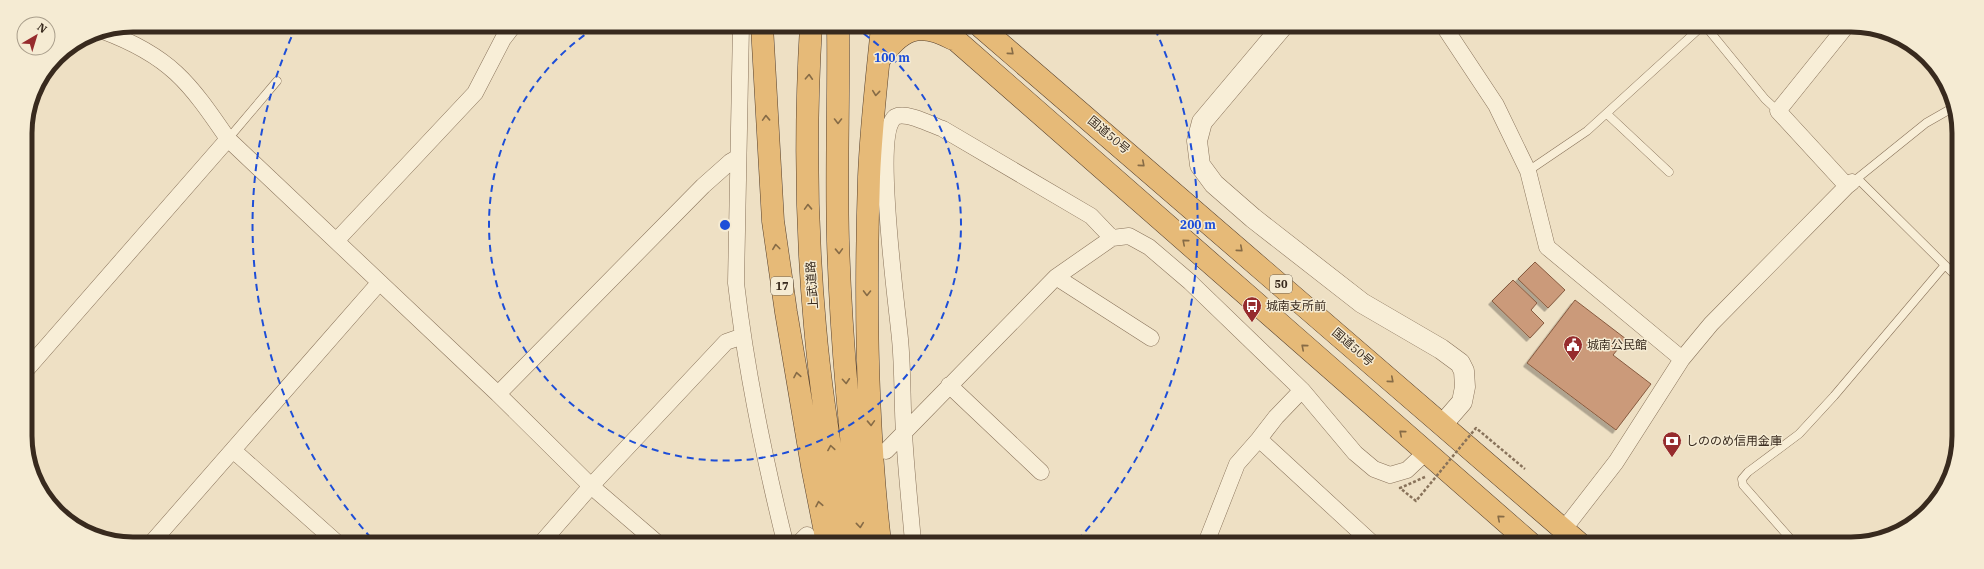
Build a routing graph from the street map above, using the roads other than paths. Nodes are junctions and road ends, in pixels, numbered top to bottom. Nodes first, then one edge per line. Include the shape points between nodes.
1 (508, 32) edge
2 (741, 32) edge
3 (762, 32) edge
4 (770, 32) edge
5 (812, 32) edge
6 (838, 32) edge
7 (882, 32) edge
8 (907, 32) edge
9 (938, 32) edge
10 (947, 32) edge
11 (988, 32) edge
12 (1278, 32) edge
13 (1447, 32) edge
14 (1696, 32) edge
15 (1710, 32) edge
16 (1842, 32) edge
17 (111, 34) edge
18 (960, 42) junction
19 (764, 58) junction
20 (879, 60) junction
21 (277, 81) dead end
22 (1949, 109) edge
23 (1778, 111) junction
24 (1607, 114) junction
25 (228, 139) junction
26 (737, 158) junction
27 (1528, 171) junction
28 (1669, 172) dead end
29 (1853, 183) junction
30 (1112, 238) junction
31 (336, 241) junction
32 (1945, 266) junction
33 (1952, 272) edge
34 (1056, 277) junction
35 (379, 283) junction
36 (743, 336) junction
37 (1151, 338) dead end
38 (1682, 358) junction
39 (32, 363) edge
40 (949, 385) junction
41 (1302, 390) junction
42 (498, 394) junction
43 (1442, 425) junction
44 (904, 433) junction
45 (1259, 439) junction
46 (234, 451) junction
47 (886, 451) dead end
48 (1425, 453) junction
49 (1041, 472) dead end
50 (591, 486) junction
51 (1572, 536) edge
52 (157, 537) edge
53 (331, 537) edge
54 (546, 537) edge
55 (651, 537) edge
56 (784, 537) edge
57 (811, 537) edge
58 (844, 537) edge
59 (861, 537) edge
60 (879, 537) edge
61 (913, 537) edge
62 (1208, 537) edge
63 (1365, 537) edge
64 (1523, 537) edge
65 (1788, 537) edge

1 - 31 street via 475,93
2 - 26 street
3 - 19 highway, 17
4 - 19 highway, 17
58 -> 5 highway, 上武道路 via 823,394 811,276 806,146
6 -> 59 highway via 837,183 840,296 847,402
7 - 20 highway
8 - 20 highway via 893,41
9 - 18 highway
10 - 18 highway, 50
11 -> 43 highway, 国道50号 / 50
12 - 43 street via 1202,122 1197,141 1200,166 1214,184 1253,218 1362,303 1441,349 1460,363 1466,387 1462,402
13 - 27 street via 1496,105
14 - 24 lane
15 - 23 lane via 1765,99
16 - 23 street
17 - 25 street via 138,45 174,70 197,95
48 -> 18 highway, 50
57 -> 19 highway, 17 via 812,466 777,251 768,155
20 -> 60 highway via 869,176 867,300 874,492
21 - 25 lane
22 - 29 lane via 1926,123
23 - 29 street
24 - 27 lane via 1587,131
24 - 28 lane
25 - 31 street
25 - 39 street
26 - 36 street via 739,198 736,283
26 - 42 street via 703,186
27 - 38 street via 1547,247
29 - 32 lane
29 - 38 street via 1711,324
30 - 34 street
30 - 41 street via 1128,236 1149,247 1190,282
30 - 44 street via 1091,216 943,129 902,115 892,119 888,128 887,201 900,340
31 - 35 street
32 - 33 lane
32 - 65 lane via 1799,434 1742,479 1743,485
34 - 37 street
34 - 40 street
35 - 42 street
35 - 46 street
36 - 50 street via 726,342
36 - 56 street via 769,476
38 - 51 street
40 - 44 street
40 - 49 street
41 - 45 street
41 - 48 street via 1355,453 1374,469 1390,475 1407,470
42 - 50 street
43 - 51 highway, 国道50号 / 50
44 - 47 street
44 - 61 street
45 - 62 street via 1237,464
45 - 63 street
46 - 52 street
46 - 53 street
64 -> 48 highway, 50
50 - 54 street
50 - 55 street

